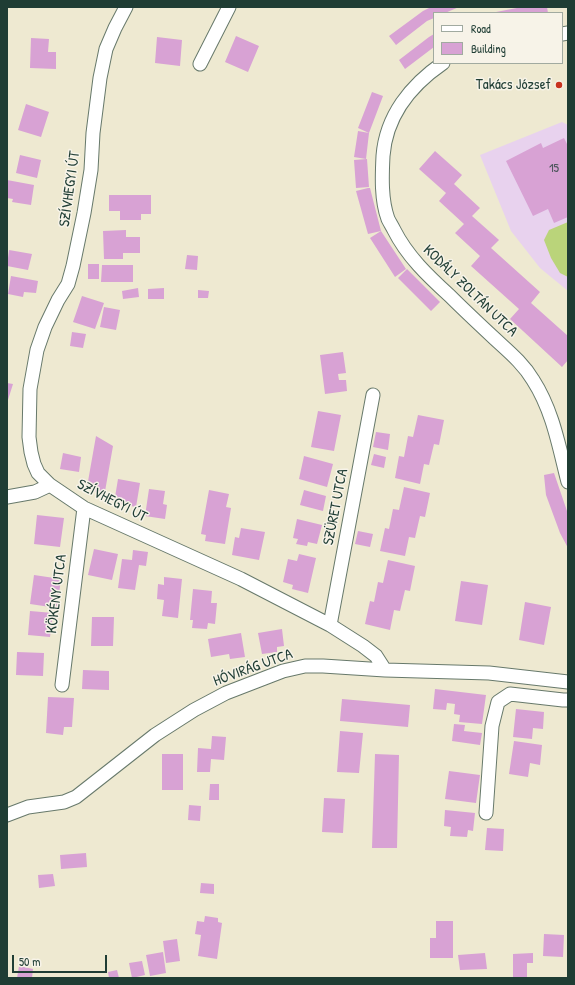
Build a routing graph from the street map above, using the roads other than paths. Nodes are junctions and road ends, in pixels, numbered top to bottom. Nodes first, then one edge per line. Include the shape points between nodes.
1 (126, 7) edge
2 (229, 7) edge
3 (200, 64) dead end
4 (442, 64) edge
5 (373, 395) dead end
6 (568, 482) edge
7 (50, 485) junction
8 (7, 497) edge
9 (84, 508) junction
10 (330, 625) junction
11 (385, 670) junction
12 (568, 682) edge
13 (62, 685) dead end
14 (568, 700) edge
15 (486, 813) dead end
16 (7, 815) edge

1 - 7 street, SZÍVHEGYI ÚT via 106,49 101,71 91,170 73,266 68,284 45,327 37,350 30,389 31,452 38,473
2 - 3 street
4 - 6 street, KODÁLY ZOLTÁN UTCA via 412,90 389,127 382,172 388,219 414,261 518,361 533,379 554,425
5 - 10 street, SZÜRET UTCA
7 - 8 street via 35,492
7 - 9 street, SZÍVHEGYI ÚT
9 - 10 street, SZÍVHEGYI ÚT via 241,579
9 - 13 street, KÖKÉNY UTCA
10 - 11 street, SZÍVHEGYI ÚT via 376,656
11 - 12 street, HÓVIRÁG UTCA via 489,673
11 - 16 street, HÓVIRÁG UTCA via 305,666 262,678 226,693 168,726 76,797 64,802 28,807
14 - 15 street via 510,694 498,702 492,726

